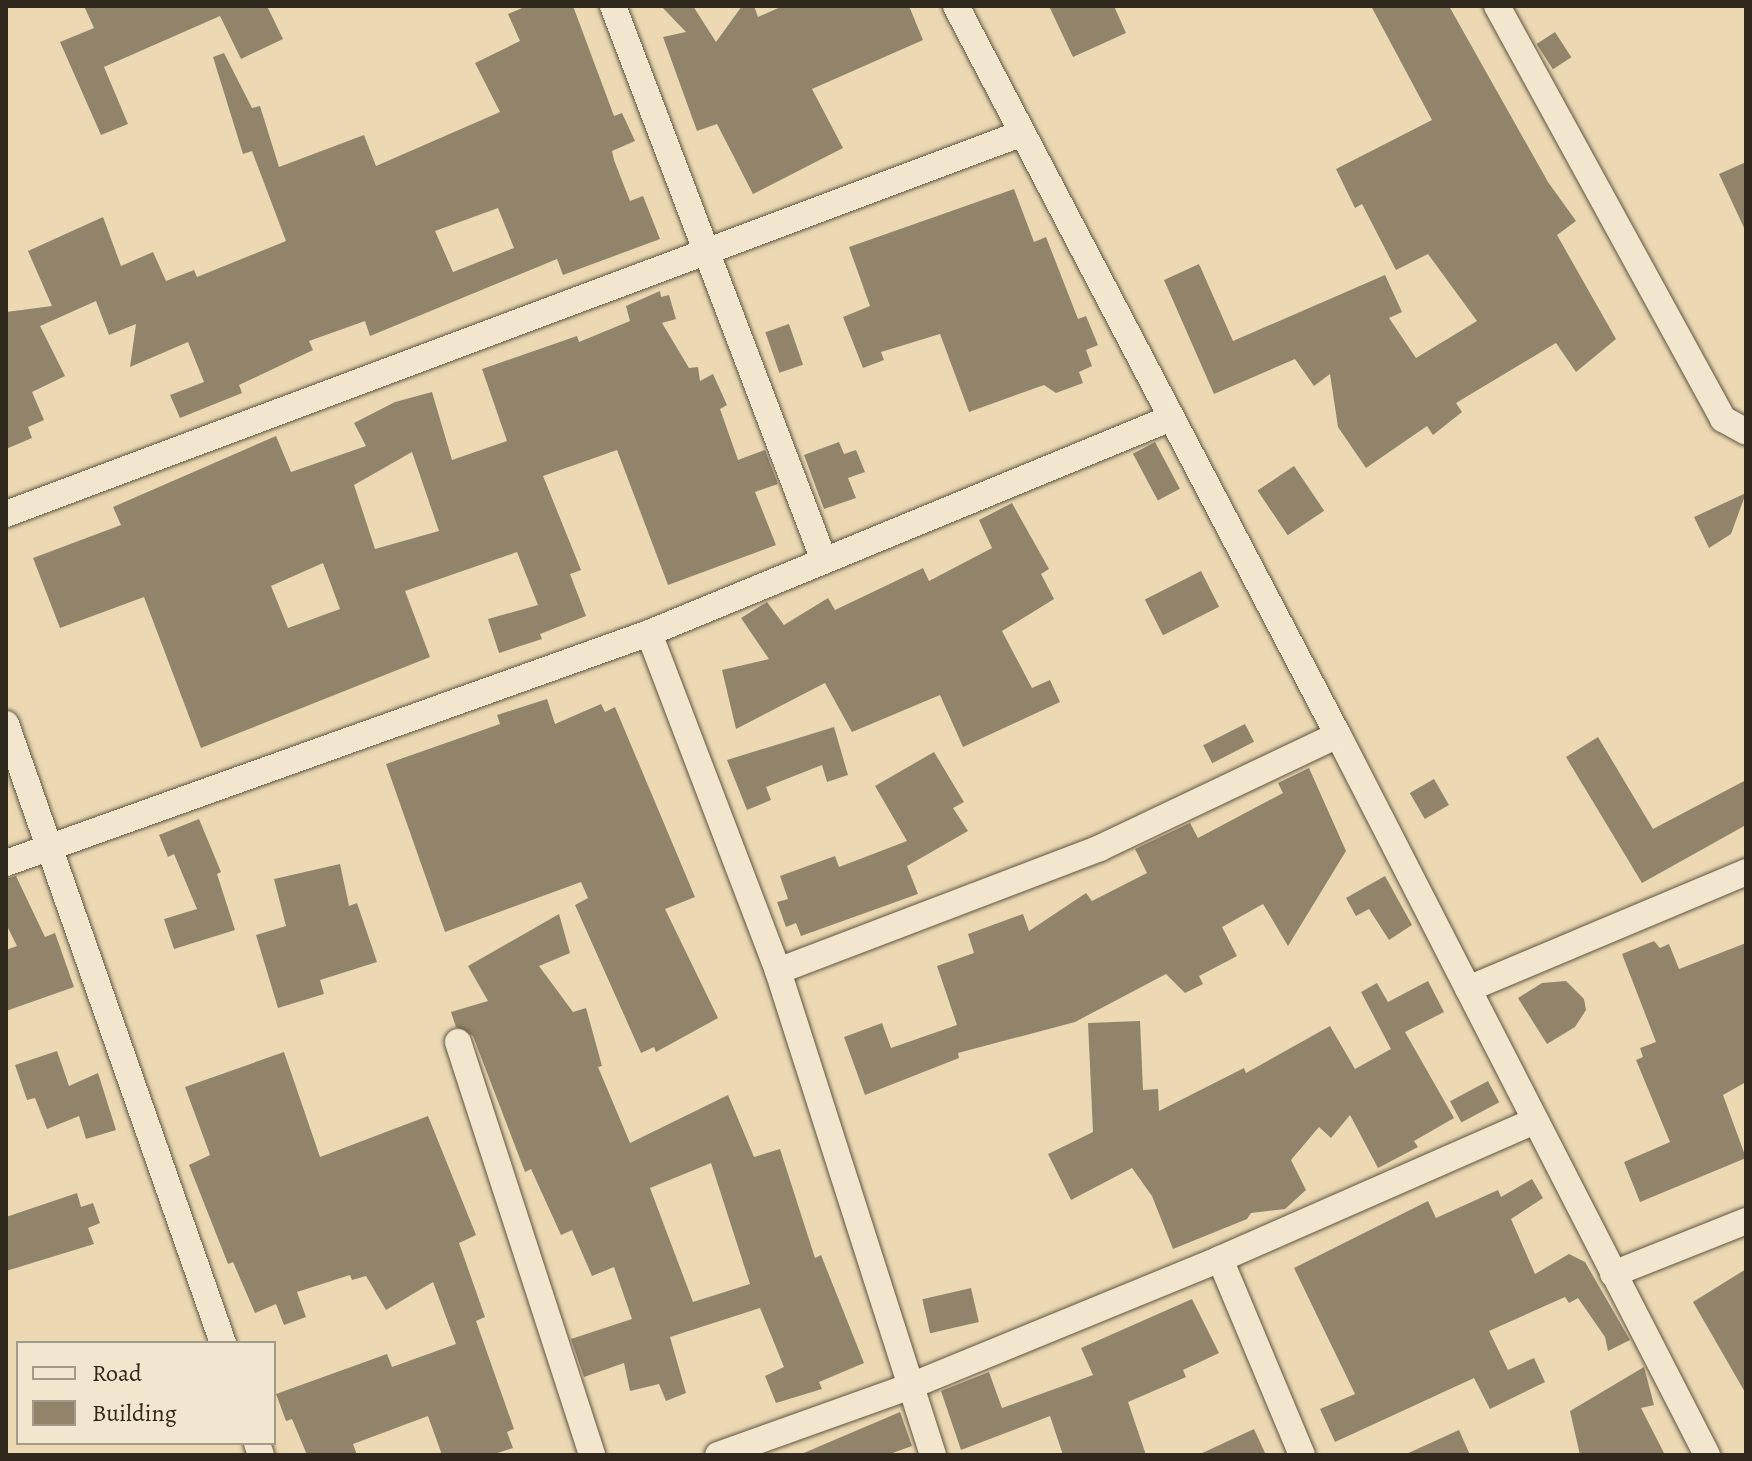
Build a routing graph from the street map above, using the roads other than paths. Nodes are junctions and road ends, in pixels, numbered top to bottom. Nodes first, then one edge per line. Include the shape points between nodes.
1 (613, 6) edge
2 (956, 6) edge
3 (1497, 6) edge
4 (1020, 134) junction
5 (707, 250) junction
6 (1171, 418) junction
7 (1746, 432) edge
8 (6, 514) edge
9 (823, 558) junction
10 (649, 633) junction
11 (6, 724) edge
12 (1338, 735) junction
13 (52, 847) junction
14 (6, 863) edge
15 (1746, 872) edge
16 (778, 971) junction
17 (1468, 989) junction
18 (458, 1042) dead end
19 (1535, 1121) junction
20 (1746, 1221) edge
21 (1220, 1259) junction
22 (1613, 1274) junction
23 (222, 1341) edge
24 (908, 1387) junction
25 (592, 1455) edge
26 (718, 1455) edge
27 (933, 1455) edge
28 (1302, 1455) edge
29 (1707, 1455) edge

1 - 5 street
2 - 4 street
3 - 7 street via 1723,419
4 - 5 street
4 - 6 street
5 - 8 street
5 - 9 street
6 - 9 street
6 - 12 street
9 - 10 street
10 - 13 street
10 - 16 street
11 - 13 street
12 - 16 street via 1100,848
12 - 17 street
13 - 14 street
13 - 23 street
15 - 17 street
16 - 24 street
17 - 19 street
18 - 25 street
19 - 21 street
19 - 22 street
20 - 22 street
21 - 24 street
21 - 28 street
22 - 29 street
24 - 26 street
24 - 27 street

